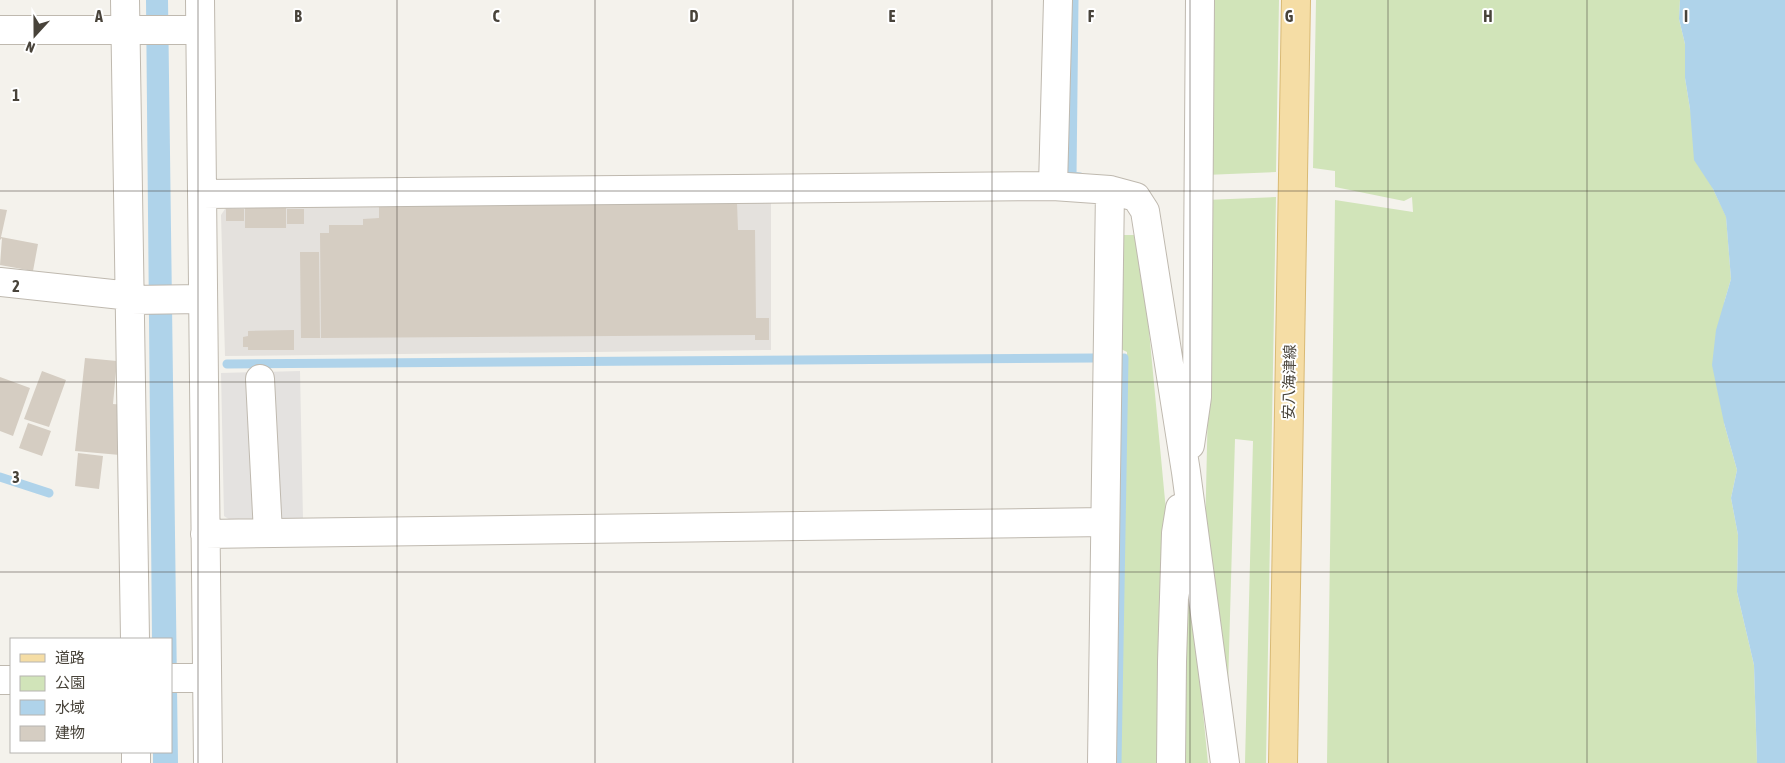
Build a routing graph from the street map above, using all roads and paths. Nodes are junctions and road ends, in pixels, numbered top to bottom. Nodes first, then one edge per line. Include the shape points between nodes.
1 (125, 0) edge
2 (200, 0) edge
3 (1058, 0) edge
4 (1200, 0) edge
5 (1296, 0) edge
6 (0, 30) edge
7 (133, 30) junction
8 (193, 30) junction
9 (1053, 186) junction
10 (1110, 190) junction
11 (202, 194) junction
12 (0, 282) edge
13 (134, 298) junction
14 (191, 299) junction
15 (260, 379) dead end
16 (1186, 472) junction
17 (1105, 522) junction
18 (268, 533) junction
19 (205, 534) junction
20 (135, 638) edge
21 (188, 678) edge
22 (208, 763) edge
23 (1102, 763) edge
24 (1171, 763) edge
25 (1225, 763) edge
26 (1283, 763) edge

1 - 7 street
2 - 8 street
3 - 9 street
4 - 16 street via 1197,397
5 - 26 main road, 安八海津線
6 - 7 street
7 - 8 street
7 - 13 street
8 - 11 street
9 - 10 street
9 - 11 street
10 - 16 street via 1136,197 1145,211
10 - 17 street
11 - 14 street
12 - 13 street
13 - 14 street
13 - 20 street
14 - 19 street
15 - 18 street
16 - 24 street via 1176,533
16 - 25 street
17 - 18 street
17 - 23 street
18 - 19 street
19 - 21 street
21 - 22 street

